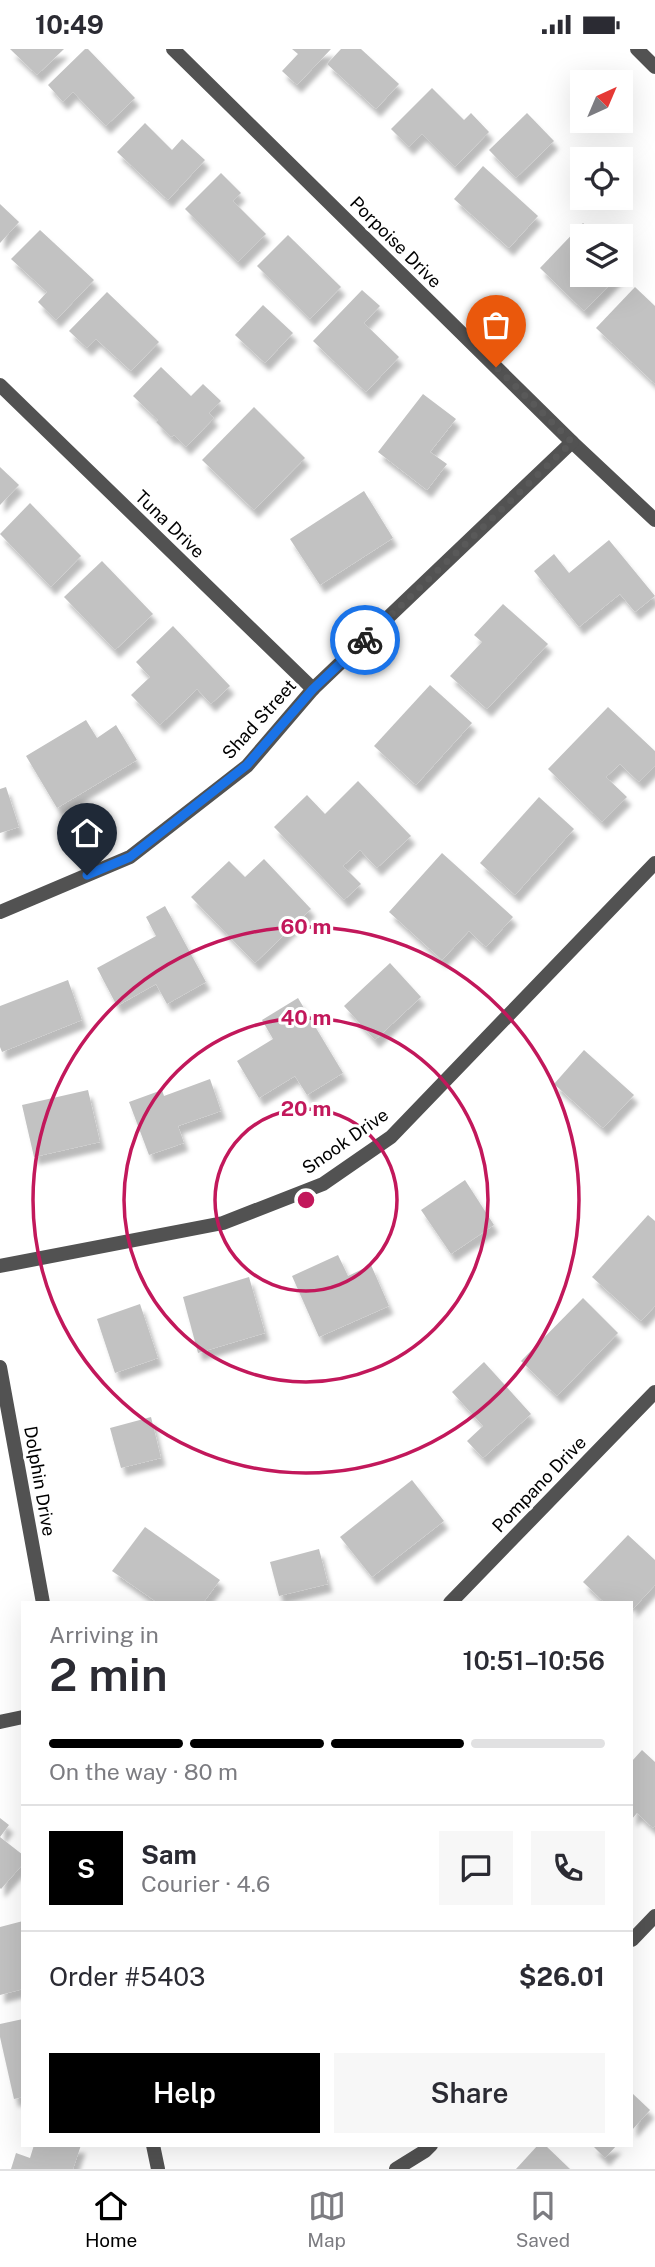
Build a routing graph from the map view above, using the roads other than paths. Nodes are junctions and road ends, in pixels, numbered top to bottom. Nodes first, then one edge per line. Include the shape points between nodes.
1 (173, 49) edge
2 (637, 49) edge
3 (655, 67) edge
4 (0, 386) edge
5 (572, 442) junction
6 (655, 520) edge
7 (313, 689) junction
8 (655, 863) edge
9 (0, 912) edge
10 (0, 1266) edge
11 (0, 1367) edge
12 (655, 1392) edge
13 (43, 1601) edge
14 (452, 1601) edge
15 (21, 1717) edge
16 (0, 1722) edge
17 (655, 1916) edge
18 (633, 1939) edge
19 (153, 2147) edge
20 (429, 2147) edge
21 (158, 2169) edge
22 (396, 2169) edge

1 - 5 street, Porpoise Drive
2 - 3 street
4 - 7 street, Tuna Drive
5 - 6 street, Porpoise Drive
5 - 7 street, Shad Street
7 - 9 street, Shad Street via 247,765 130,857
8 - 10 street, Snook Drive via 391,1137 323,1184 223,1223
11 - 13 street, Dolphin Drive
12 - 14 street, Pompano Drive
15 - 16 street
17 - 18 street
19 - 21 street
20 - 22 street

